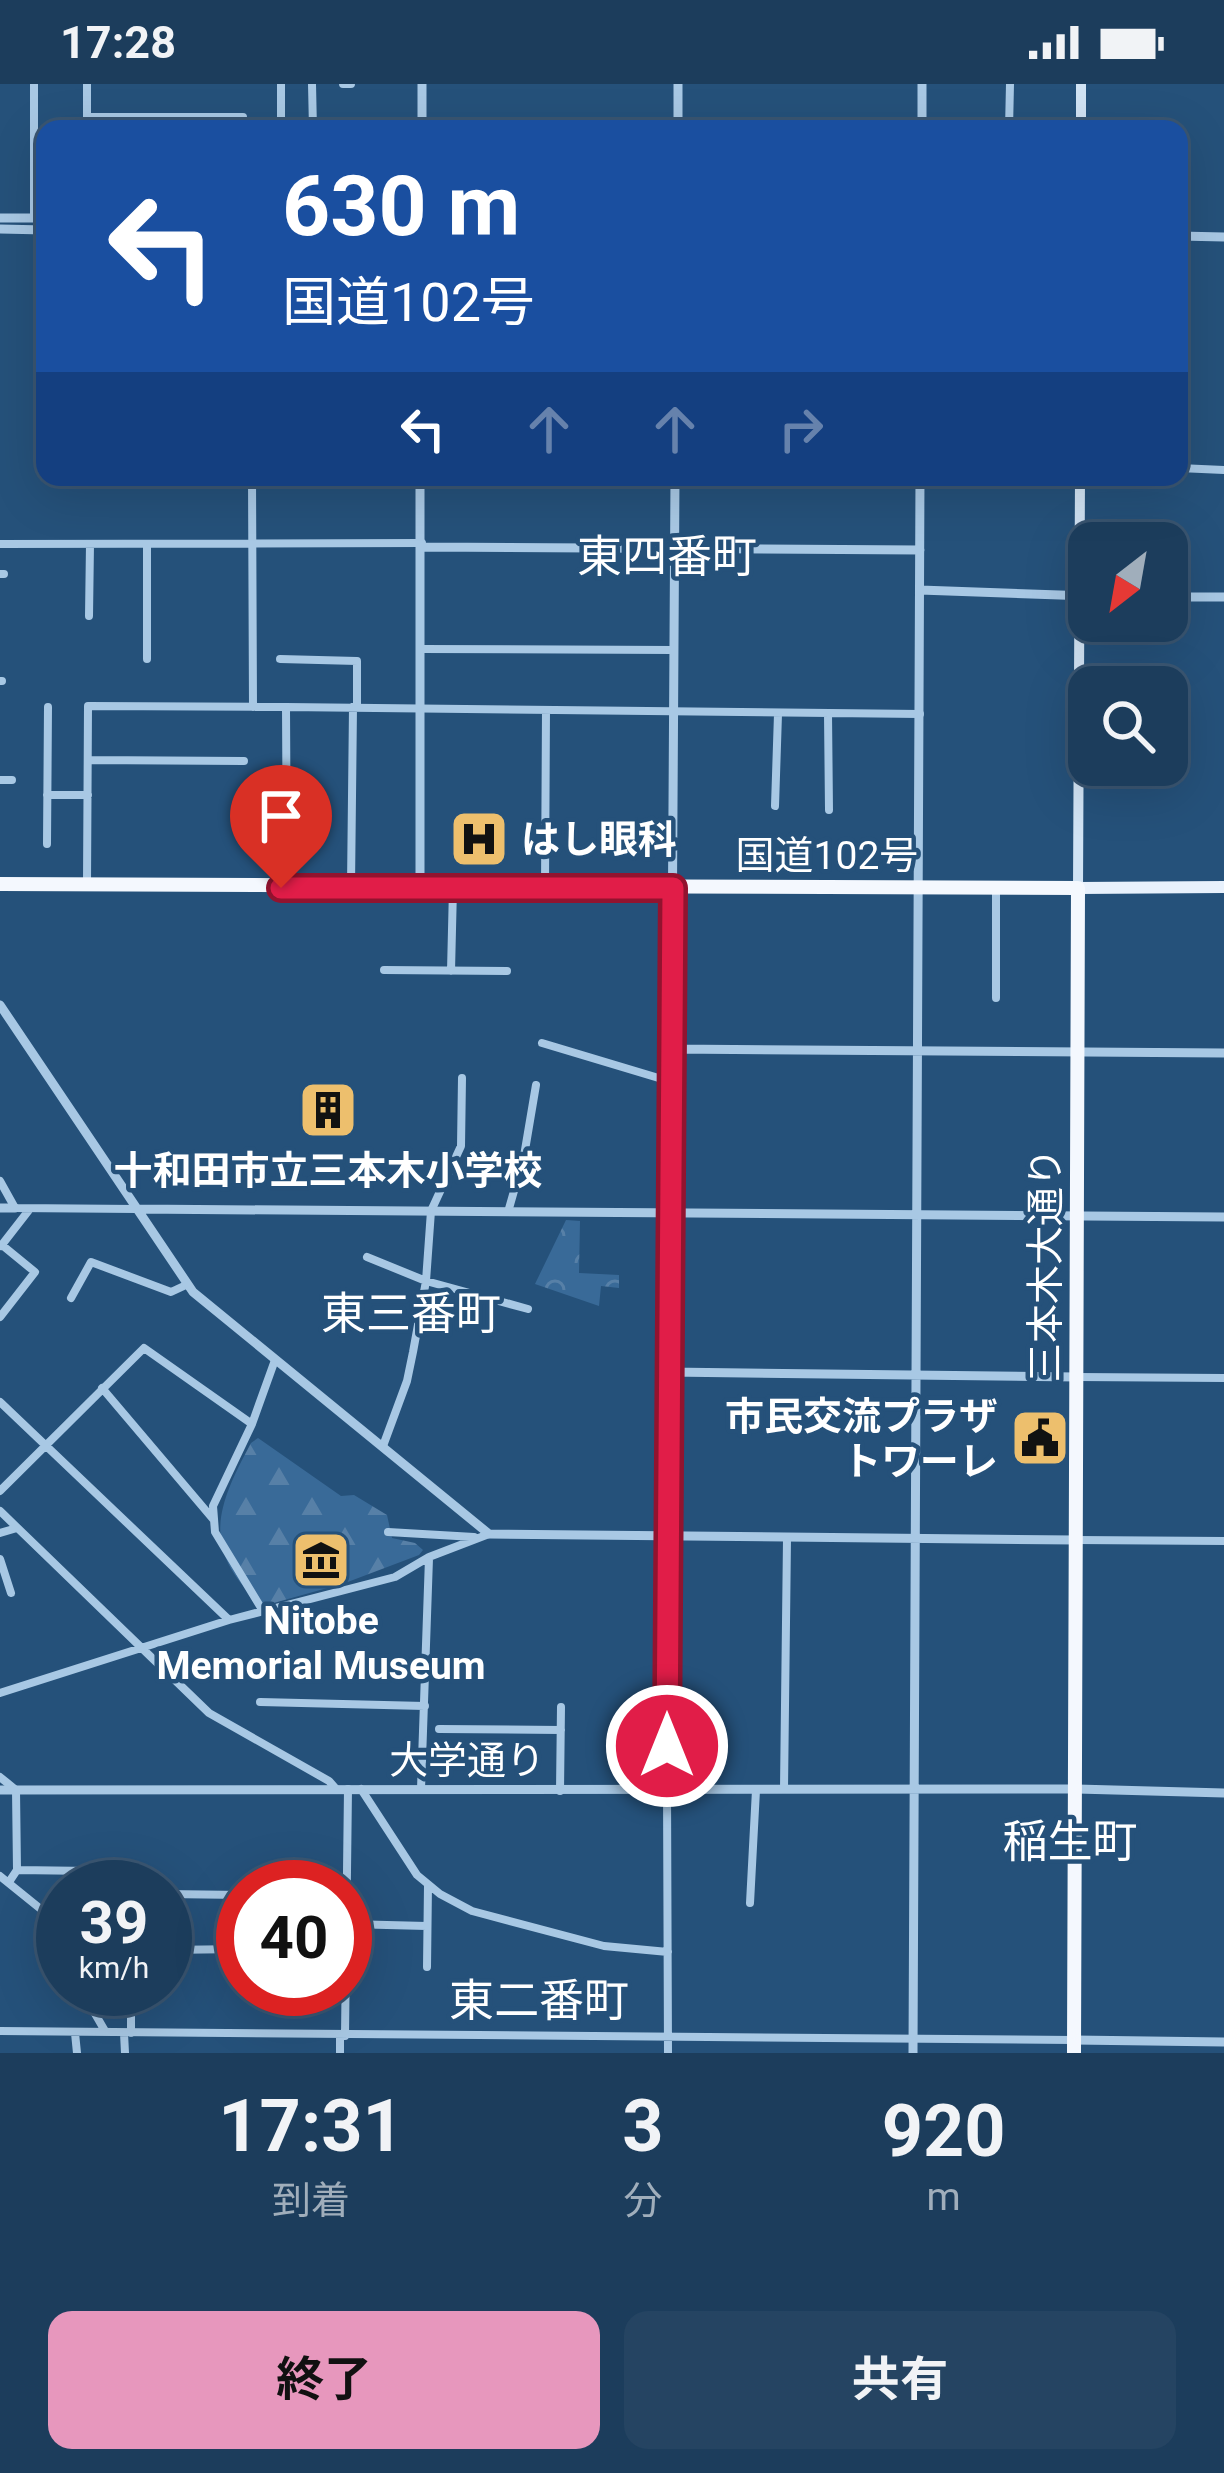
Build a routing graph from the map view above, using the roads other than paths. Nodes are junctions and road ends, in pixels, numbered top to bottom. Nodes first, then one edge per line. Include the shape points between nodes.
1 (34, 84) edge
2 (87, 84) edge
3 (281, 84) edge
4 (312, 84) edge
5 (422, 84) edge
6 (678, 84) edge
7 (922, 84) edge
8 (1010, 84) edge
9 (1081, 84) edge
10 (87, 116) junction
11 (243, 117) dead end
12 (87, 120) edge
13 (281, 120) edge
14 (313, 120) edge
15 (422, 120) edge
16 (678, 120) edge
17 (922, 120) edge
18 (1009, 120) edge
19 (1081, 120) edge
20 (36, 129) edge
21 (0, 218) edge
22 (36, 218) edge
23 (0, 230) edge
24 (36, 230) edge
25 (1188, 236) edge
26 (1224, 237) edge
27 (1188, 469) edge
28 (1224, 470) edge
29 (253, 486) edge
30 (420, 486) edge
31 (675, 486) edge
32 (920, 486) edge
33 (1079, 486) edge
34 (1081, 522) edge
35 (0, 544) edge
36 (90, 544) junction
37 (147, 544) junction
38 (252, 544) junction
39 (422, 545) junction
40 (675, 548) junction
41 (920, 550) junction
42 (920, 590) junction
43 (1068, 595) edge
44 (1188, 596) edge
45 (1224, 597) edge
46 (89, 616) dead end
47 (1083, 642) edge
48 (421, 649) junction
49 (674, 650) junction
50 (147, 659) dead end
51 (280, 659) dead end
52 (354, 706) junction
53 (48, 707) dead end
54 (253, 707) junction
55 (286, 707) junction
56 (420, 709) junction
57 (546, 710) junction
58 (674, 712) junction
59 (829, 714) junction
60 (920, 714) junction
61 (778, 715) junction
62 (88, 760) junction
63 (244, 761) dead end
64 (0, 780) edge
65 (12, 780) dead end
66 (47, 795) junction
67 (88, 795) junction
68 (775, 806) dead end
69 (829, 810) dead end
70 (47, 844) dead end
71 (0, 884) edge
72 (87, 885) junction
73 (1224, 887) edge
74 (287, 888) junction
75 (351, 888) junction
76 (420, 888) junction
77 (453, 888) junction
78 (673, 888) junction
79 (918, 888) junction
80 (996, 888) junction
81 (1078, 888) junction
82 (545, 889) junction
83 (384, 970) dead end
84 (451, 971) junction
85 (507, 971) dead end
86 (996, 998) dead end
87 (0, 1005) edge
88 (542, 1043) dead end
89 (672, 1049) junction
90 (916, 1050) junction
91 (1078, 1051) junction
92 (1224, 1053) edge
93 (462, 1078) dead end
94 (672, 1082) junction
95 (536, 1085) dead end
96 (0, 1181) edge
97 (0, 1208) edge
98 (15, 1208) junction
99 (29, 1209) junction
100 (137, 1209) junction
101 (430, 1211) junction
102 (508, 1212) junction
103 (670, 1213) junction
104 (916, 1214) junction
105 (1078, 1216) junction
106 (1224, 1217) edge
107 (1, 1246) edge
108 (367, 1258) dead end
109 (426, 1281) junction
110 (186, 1285) junction
111 (71, 1298) dead end
112 (528, 1309) dead end
113 (0, 1317) edge
114 (275, 1360) junction
115 (669, 1372) junction
116 (916, 1376) junction
117 (1077, 1377) junction
118 (1224, 1378) edge
119 (102, 1388) junction
120 (0, 1402) edge
121 (252, 1424) junction
122 (45, 1445) junction
123 (383, 1446) junction
124 (0, 1491) edge
125 (0, 1510) edge
126 (213, 1519) junction
127 (18, 1528) junction
128 (0, 1532) edge
129 (388, 1532) dead end
130 (485, 1536) junction
131 (668, 1538) junction
132 (787, 1539) junction
133 (915, 1539) junction
134 (1076, 1540) junction
135 (1224, 1541) edge
136 (429, 1557) junction
137 (0, 1559) edge
138 (11, 1593) dead end
139 (263, 1611) junction
140 (230, 1621) junction
141 (141, 1648) junction
142 (0, 1693) edge
143 (260, 1702) dead end
144 (425, 1706) junction
145 (561, 1707) dead end
146 (439, 1729) dead end
147 (561, 1730) junction
148 (0, 1777) edge
149 (342, 1789) junction
150 (361, 1789) junction
151 (421, 1789) junction
152 (1077, 1789) junction
153 (0, 1790) edge
154 (16, 1790) junction
155 (667, 1790) junction
156 (755, 1790) junction
157 (784, 1790) junction
158 (914, 1790) junction
159 (560, 1791) junction
160 (1224, 1793) edge
161 (345, 1860) edge
162 (17, 1870) junction
163 (36, 1870) edge
164 (4, 1879) edge
165 (428, 1885) junction
166 (750, 1903) dead end
167 (36, 1905) edge
168 (372, 1925) edge
169 (427, 1926) junction
170 (668, 1952) junction
171 (427, 1967) dead end
172 (97, 2016) edge
173 (129, 2016) edge
174 (343, 2016) edge
175 (0, 2031) edge
176 (75, 2032) junction
177 (106, 2032) junction
178 (128, 2033) junction
179 (342, 2036) junction
180 (575, 2038) junction
181 (668, 2038) junction
182 (914, 2040) junction
183 (1224, 2042) edge
184 (1074, 2046) edge
185 (77, 2053) edge
186 (125, 2053) edge
187 (340, 2053) edge
188 (570, 2053) edge
189 (668, 2053) edge
190 (913, 2053) edge

1 - 20 street
2 - 10 street
3 - 13 street
4 - 14 street
5 - 15 street
6 - 16 street
7 - 17 street
8 - 18 street
9 - 19 main road
10 - 11 street
10 - 12 street
21 - 22 street
23 - 24 street
25 - 26 street
27 - 28 street
29 - 38 street
30 - 39 street
31 - 40 street
32 - 41 street
33 - 34 main road, 三本木大通り
35 - 36 street
36 - 37 street
36 - 46 street
37 - 38 street
37 - 50 street
38 - 39 street
38 - 54 street
39 - 40 street
39 - 48 street
40 - 41 street
40 - 49 street
41 - 42 street
42 - 43 street
42 - 60 street
44 - 45 street
47 - 81 main road, 三本木大通り
48 - 49 street
48 - 56 street
49 - 58 street
51 - 52 street via 357,661
52 - 55 street
52 - 56 street
52 - 75 street
53 - 66 street
54 - 55 street
54 - 62 street via 88,706
55 - 74 street
56 - 57 street
56 - 76 street
57 - 58 street
57 - 82 street
58 - 61 street
58 - 78 street
59 - 60 street
59 - 61 street
59 - 69 street
60 - 79 street
61 - 68 street
62 - 63 street
62 - 67 street
64 - 65 street
66 - 67 street
66 - 70 street
67 - 72 street
71 - 72 highway, 国道102号
72 - 74 highway, 国道102号
73 - 81 main road
74 - 75 highway, 国道102号
75 - 76 highway, 国道102号
76 - 77 highway, 国道102号
77 - 82 highway, 国道102号
77 - 84 street
78 - 79 highway, 国道102号
78 - 82 highway, 国道102号
78 - 89 street
79 - 80 highway, 国道102号
79 - 90 street
80 - 81 highway, 国道102号
80 - 86 street
81 - 91 highway, 三本木大通り
83 - 84 street
84 - 85 street
87 - 100 street
88 - 94 street
89 - 90 street
89 - 94 street
90 - 91 street
90 - 104 street
91 - 92 street
91 - 105 highway, 三本木大通り
93 - 101 street via 461,1146
94 - 103 street
95 - 102 street
96 - 98 street
97 - 98 street
98 - 99 street
99 - 100 street
99 - 107 street
100 - 101 street
100 - 110 street
101 - 102 street
101 - 109 street
102 - 103 street
103 - 104 street
103 - 115 street
104 - 105 street
104 - 116 street
105 - 106 street
105 - 117 highway, 三本木大通り
107 - 113 street via 35,1272
108 - 109 street
109 - 112 street
109 - 123 street via 407,1381
110 - 111 street via 171,1292 91,1262
110 - 114 street
114 - 121 street
114 - 123 street
115 - 116 street
115 - 131 street
116 - 117 street
116 - 133 street
117 - 118 street
117 - 134 highway, 三本木大通り
119 - 121 street via 143,1348
119 - 122 street
119 - 126 street
120 - 122 street
121 - 126 street
122 - 124 street
122 - 140 street
123 - 130 street
125 - 127 street
126 - 139 street
127 - 128 street
127 - 141 street
129 - 130 street
130 - 131 street
130 - 136 street
131 - 132 street
131 - 155 street
132 - 133 street
132 - 157 street
133 - 134 street
133 - 158 street
134 - 135 street
134 - 152 highway, 三本木大通り
136 - 139 street via 395,1576
136 - 144 street
137 - 138 street
139 - 140 street
140 - 141 street
141 - 142 street
141 - 149 street via 208,1713
143 - 144 street
144 - 151 street
145 - 147 street
146 - 147 street
147 - 159 street
148 - 154 street
149 - 150 street, 大学通り
149 - 154 street, 大学通り
149 - 161 street
150 - 151 street, 大学通り
150 - 165 street
151 - 159 street, 大学通り
152 - 158 street, 大学通り
152 - 160 street, 大学通り
152 - 184 highway, 三本木大通り
153 - 154 street, 大学通り
154 - 162 street
155 - 156 street, 大学通り
155 - 159 street, 大学通り
155 - 170 street
156 - 157 street, 大学通り
156 - 166 street
157 - 158 street, 大学通り
158 - 182 street
162 - 163 street
162 - 164 street
164 - 167 street
165 - 169 street
165 - 170 street via 498,1921
168 - 169 street
169 - 171 street
170 - 181 street
172 - 177 street
173 - 178 street
174 - 179 street
175 - 176 street
176 - 177 street
176 - 185 street
177 - 178 street
178 - 179 street
178 - 186 street
179 - 180 street
179 - 187 street
180 - 181 street
180 - 188 street
181 - 182 street
181 - 189 street
182 - 184 street
182 - 190 street
183 - 184 street

